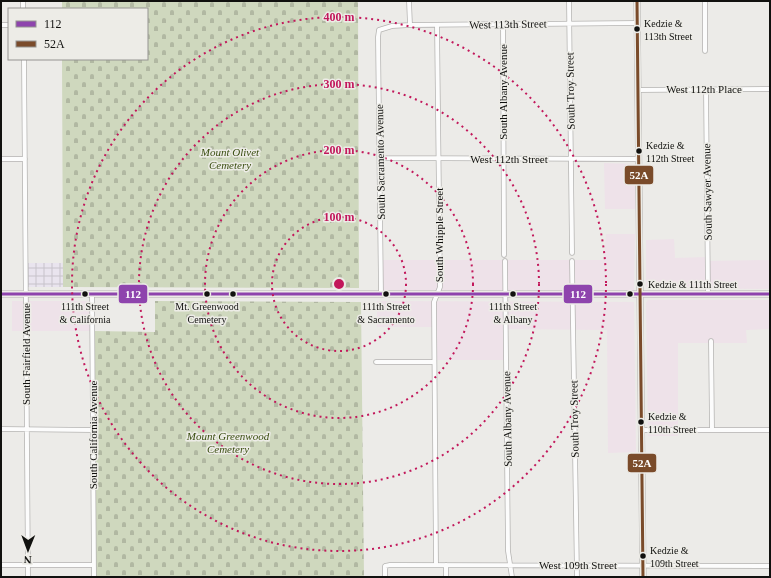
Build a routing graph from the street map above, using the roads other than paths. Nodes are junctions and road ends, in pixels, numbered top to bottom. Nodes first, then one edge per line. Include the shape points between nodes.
1 (409, 1) edge
2 (570, 1) edge
3 (637, 1) edge
4 (705, 1) edge
5 (637, 23) junction
6 (503, 24) junction
7 (570, 24) junction
8 (410, 25) junction
9 (437, 25) junction
10 (379, 30) joint
11 (705, 51) dead end
12 (24, 60) edge
13 (706, 89) junction
14 (770, 89) edge
15 (638, 90) junction
16 (380, 158) junction
17 (439, 158) junction
18 (1, 159) edge
19 (25, 159) junction
20 (504, 159) junction
21 (571, 159) junction
22 (638, 159) junction
23 (572, 253) dead end
24 (504, 255) dead end
25 (505, 261) dead end
26 (572, 261) dead end
27 (1, 294) edge
28 (26, 294) junction
29 (92, 294) junction
30 (381, 294) junction
31 (438, 294) junction
32 (505, 294) junction
33 (708, 294) junction
34 (770, 294) edge
35 (572, 295) junction
36 (639, 295) junction
37 (711, 341) dead end
38 (376, 362) dead end
39 (434, 362) junction
40 (1, 429) edge
41 (27, 430) junction
42 (93, 430) junction
43 (641, 430) junction
44 (712, 430) junction
45 (770, 430) edge
46 (1, 565) edge
47 (28, 565) junction
48 (94, 565) junction
49 (436, 565) junction
50 (446, 565) junction
51 (510, 565) junction
52 (577, 565) junction
53 (642, 566) junction
54 (770, 566) edge
55 (28, 577) edge
56 (94, 577) edge
57 (385, 577) edge
58 (446, 577) edge
59 (512, 577) edge
60 (577, 577) edge
61 (642, 577) edge

1 - 8 street
2 - 7 street, South Troy Street
3 - 5 main road
4 - 11 street
5 - 7 street, West 113th Street
5 - 15 main road
6 - 7 street, West 113th Street
6 - 9 street, West 113th Street
6 - 20 street, South Albany Avenue
7 - 21 street, South Troy Street
8 - 9 street, West 113th Street
8 - 10 street, West 113th Street
9 - 17 street, South Whipple Street
10 - 16 street, South Sacramento Avenue
12 - 19 street, South Fairfield Avenue
13 - 14 street, West 112th Place
13 - 15 street, West 112th Place
13 - 33 street, South Sawyer Avenue
15 - 22 main road
16 - 17 street, West 112th Street
16 - 30 street, South Sacramento Avenue
17 - 20 street, West 112th Street
17 - 31 street, South Whipple Street
18 - 19 street
19 - 28 street, South Fairfield Avenue
20 - 21 street, West 112th Street
20 - 24 street, South Albany Avenue
21 - 22 street, West 112th Street
21 - 23 street, South Troy Street
22 - 36 main road
25 - 32 street, South Albany Avenue
26 - 35 street, South Troy Street
27 - 28 main road
28 - 29 main road
28 - 41 street, South Fairfield Avenue
29 - 30 main road
29 - 42 street, South California Avenue
30 - 31 main road
31 - 32 main road
31 - 39 street, South Whipple Street via 434,302
32 - 35 main road
32 - 51 street, South Albany Avenue
33 - 34 main road
33 - 36 main road
35 - 36 main road
35 - 52 street, South Troy Street
36 - 43 main road
37 - 44 street
38 - 39 street
39 - 49 street, South Whipple Street
40 - 41 street
41 - 42 street
41 - 47 street, South Fairfield Avenue
42 - 48 street, South California Avenue
43 - 44 street
43 - 53 main road
44 - 45 street
46 - 47 street
47 - 48 street
47 - 55 street, South Fairfield Avenue
48 - 56 street, South California Avenue
49 - 50 street, West 109th Street
49 - 57 street, West 109th Street via 385,566
50 - 51 street, West 109th Street
50 - 58 street
51 - 52 street, West 109th Street
51 - 59 street, South Albany Avenue
52 - 53 street, West 109th Street
52 - 60 street, South Troy Street
53 - 54 street, West 109th Street
53 - 61 main road

